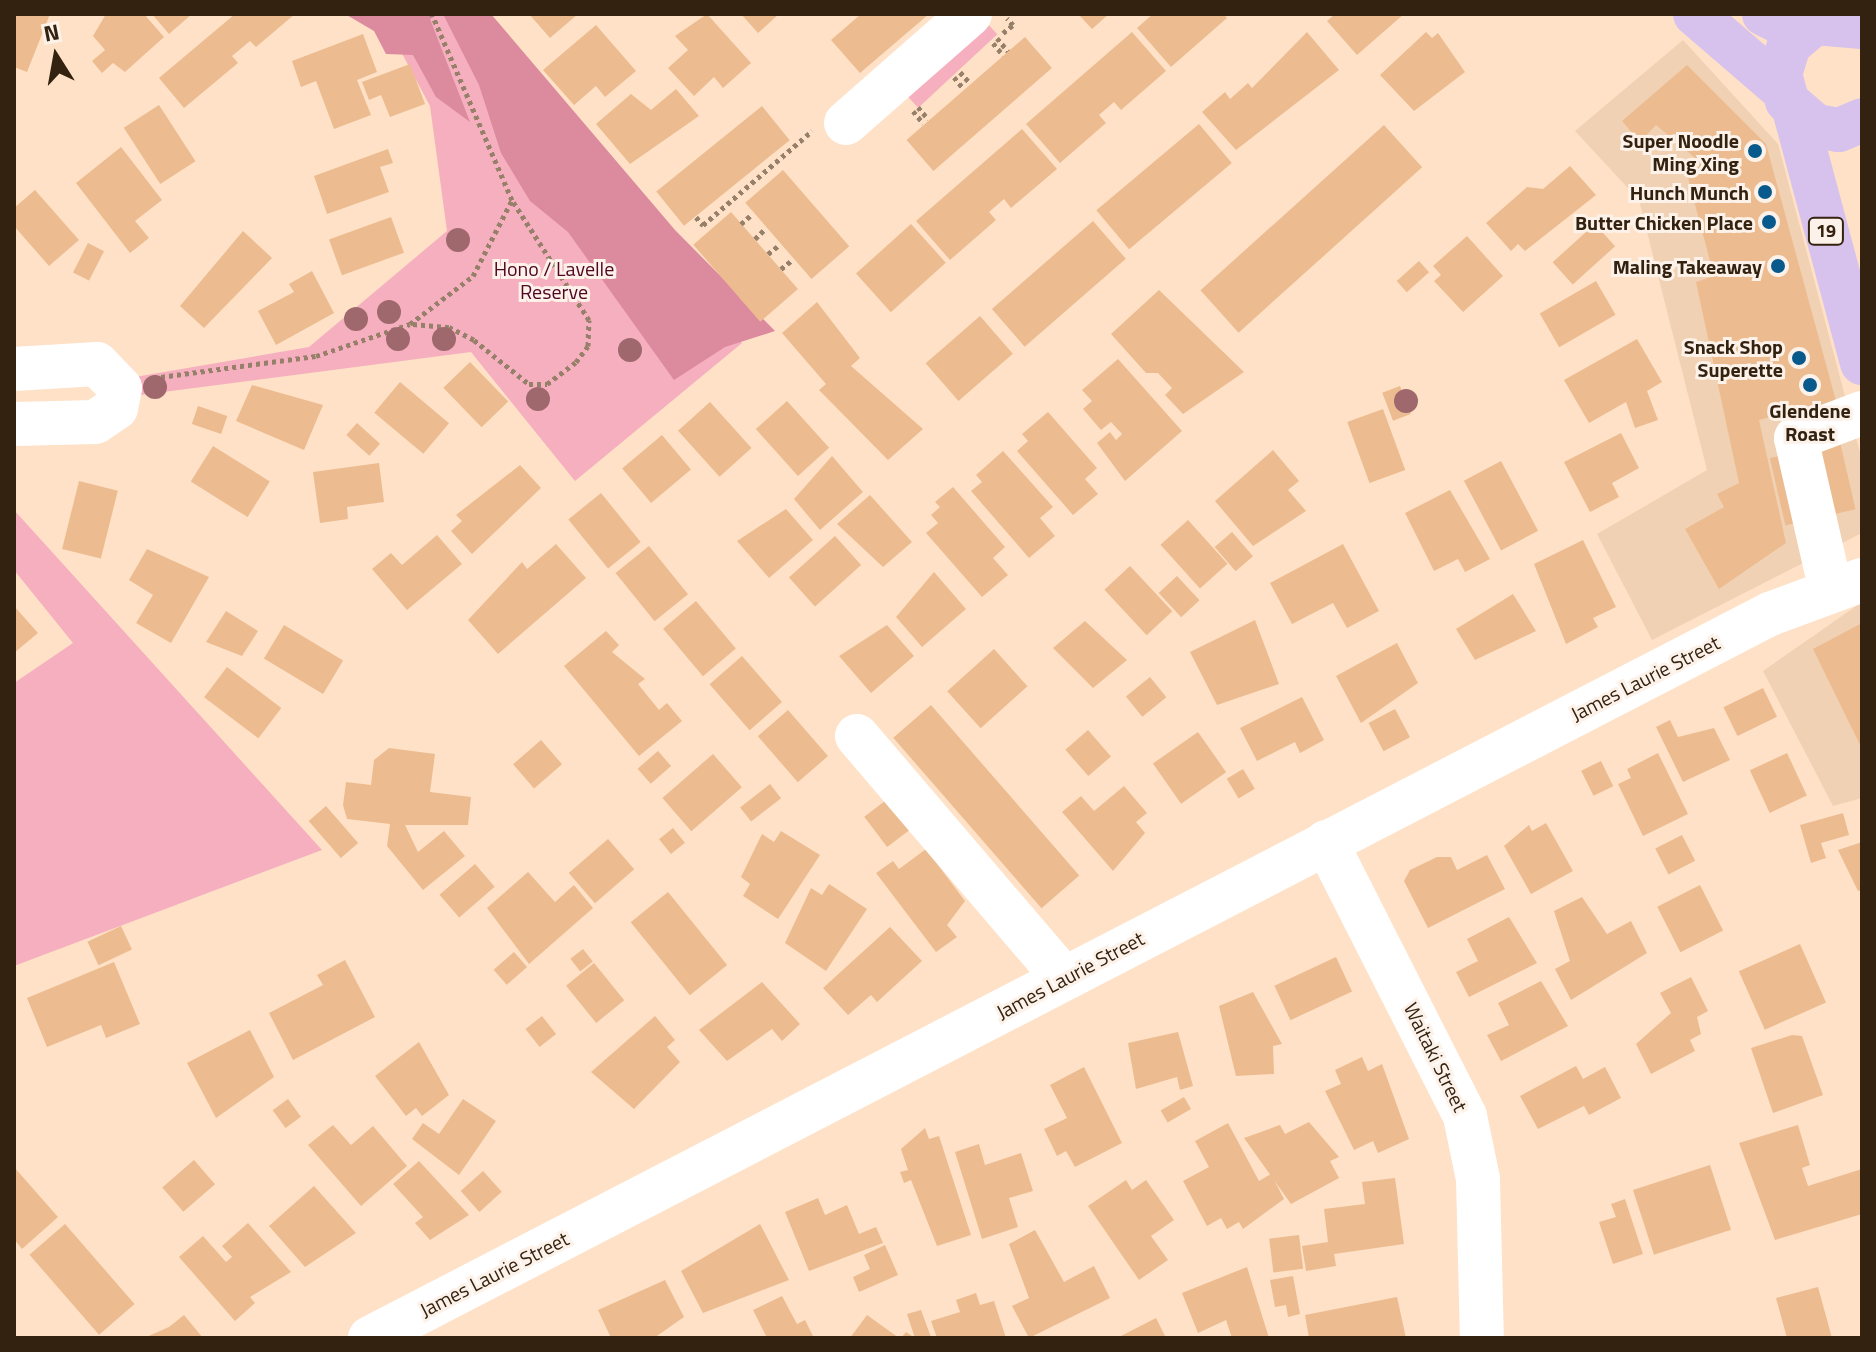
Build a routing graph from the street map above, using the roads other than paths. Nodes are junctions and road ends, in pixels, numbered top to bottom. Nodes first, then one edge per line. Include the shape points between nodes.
1 (1695, 14) edge
2 (1823, 21) edge
3 (986, 31) edge
4 (1788, 101) junction
5 (1862, 120) edge
6 (834, 123) road end
7 (1862, 363) edge
8 (14, 369) edge
9 (1862, 413) edge
10 (14, 424) edge
11 (1850, 566) edge
12 (857, 736) dead end
13 (1326, 842) junction
14 (1064, 978) junction
15 (370, 1338) edge
16 (1482, 1338) edge

1 - 4 main road
2 - 4 main road, 19 via 1782,61
3 - 6 street
4 - 5 main road via 1839,130
4 - 7 main road, 19
8 - 10 street via 97,364 120,388 116,408 95,422
9 - 11 street via 1796,438
11 - 13 street, James Laurie Street via 1770,614
12 - 14 street
13 - 14 street, James Laurie Street
13 - 16 street, Waitaki Street via 1465,1116 1478,1179
14 - 15 street, James Laurie Street

